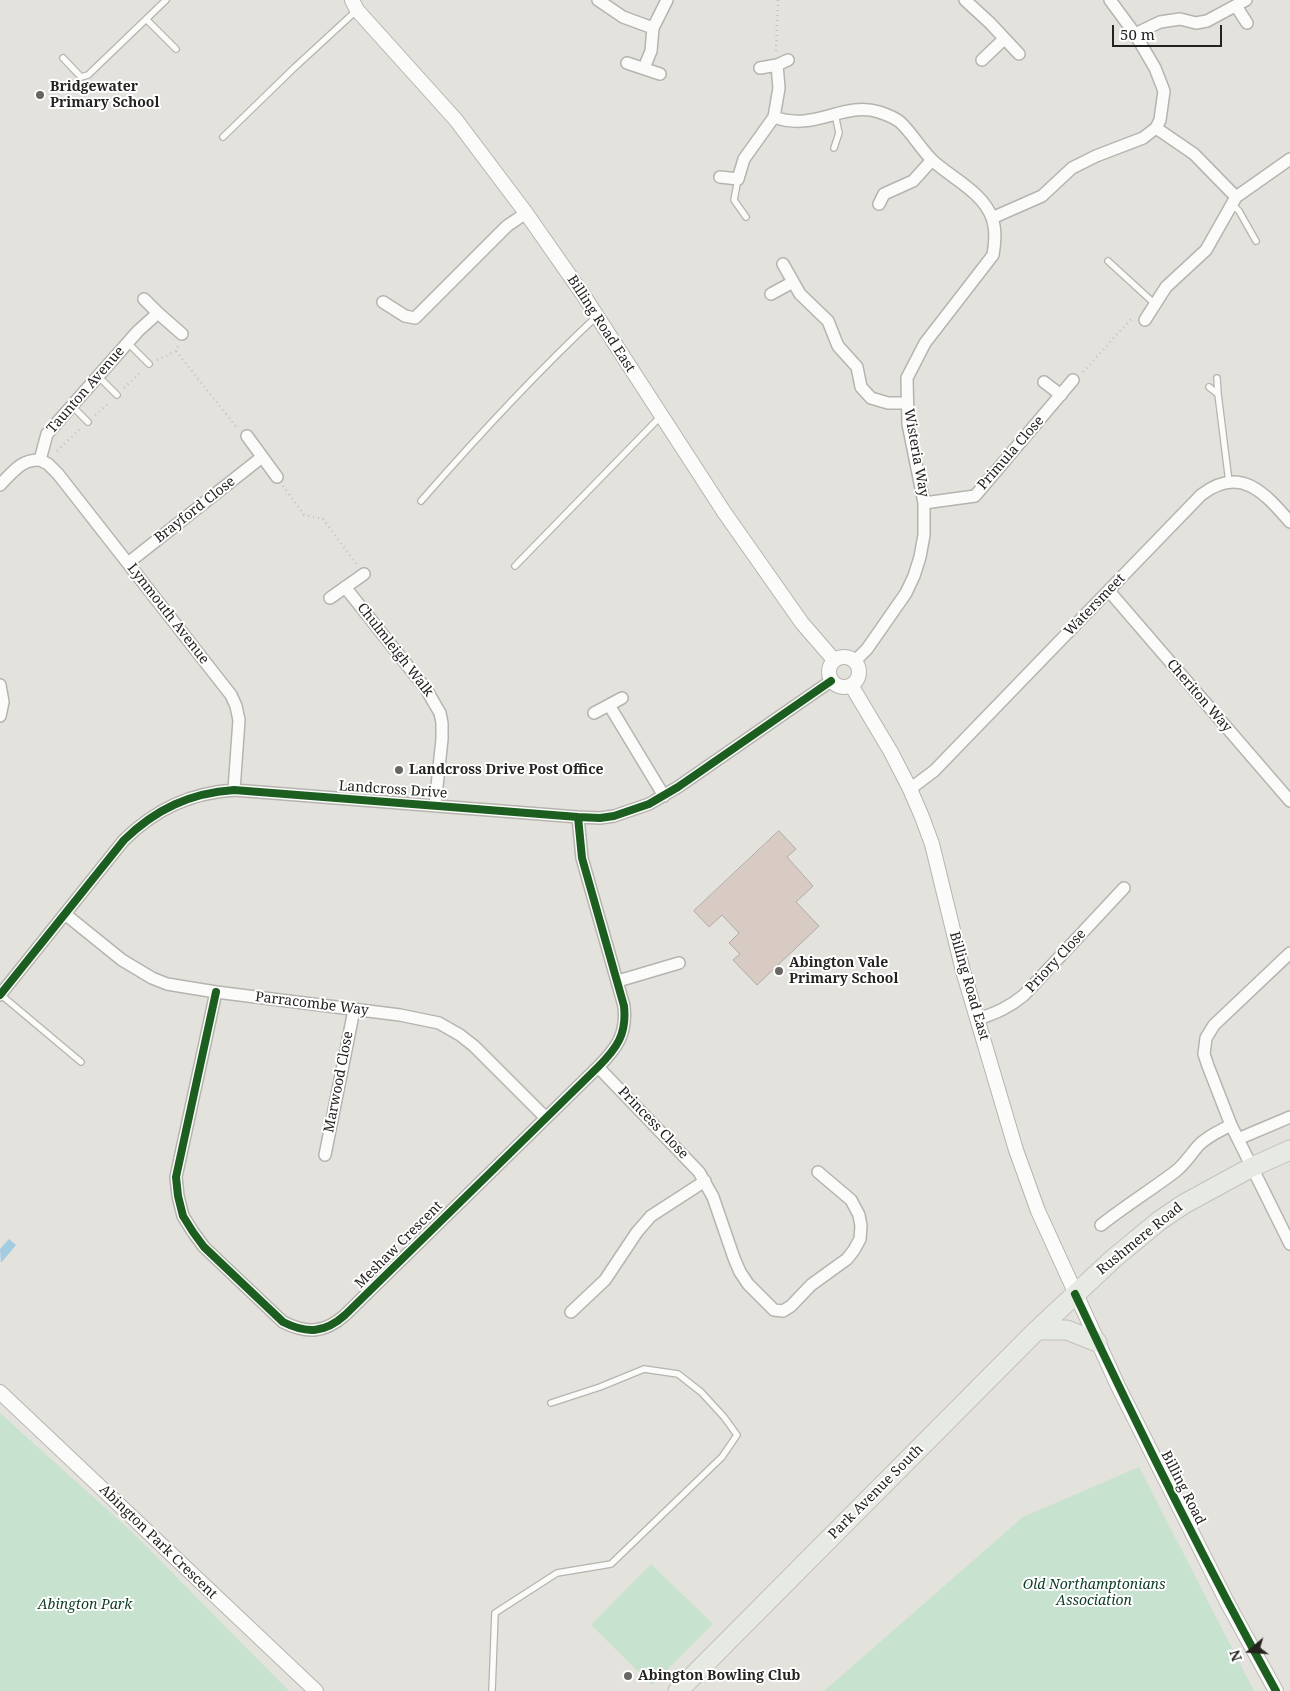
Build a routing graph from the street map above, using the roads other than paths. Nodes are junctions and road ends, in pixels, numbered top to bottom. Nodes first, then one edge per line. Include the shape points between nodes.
1 (166, 0) edge
2 (598, 0) edge
3 (667, 0) edge
4 (965, 0) edge
5 (1110, 0) edge
6 (1241, 3) edge
7 (355, 5) edge
8 (146, 19) junction
9 (1247, 22) dead end
10 (653, 28) junction
11 (1135, 34) junction
12 (1004, 39) junction
13 (176, 49) dead end
14 (1019, 54) dead end
15 (63, 58) dead end
16 (788, 60) dead end
17 (982, 60) dead end
18 (627, 63) dead end
19 (776, 66) junction
20 (644, 68) junction
21 (760, 68) dead end
22 (660, 74) dead end
23 (835, 114) junction
24 (774, 117) junction
25 (1156, 128) junction
26 (223, 137) dead end
27 (834, 148) dead end
28 (1290, 159) edge
29 (932, 160) junction
30 (720, 177) dead end
31 (738, 179) junction
32 (1234, 201) junction
33 (879, 204) dead end
34 (526, 213) junction
35 (746, 217) dead end
36 (992, 218) junction
37 (1256, 240) dead end
38 (1108, 261) dead end
39 (783, 264) dead end
40 (792, 282) junction
41 (771, 294) dead end
42 (144, 299) dead end
43 (383, 302) dead end
44 (1150, 312) joint
45 (158, 313) junction
46 (596, 316) junction
47 (182, 334) dead end
48 (128, 342) junction
49 (149, 364) dead end
50 (98, 376) junction
51 (1217, 378) dead end
52 (1073, 380) road end
53 (1044, 382) dead end
54 (1209, 387) dead end
55 (1218, 394) junction
56 (117, 395) dead end
57 (1061, 395) junction
58 (907, 403) junction
59 (72, 406) junction
60 (661, 416) junction
61 (88, 422) dead end
62 (247, 436) road end
63 (262, 457) junction
64 (40, 460) junction
65 (277, 477) road end
66 (1229, 482) junction
67 (0, 485) edge
68 (421, 501) dead end
69 (924, 503) junction
70 (1290, 522) edge
71 (128, 562) junction
72 (516, 566) dead end
73 (364, 574) road end
74 (345, 587) junction
75 (1109, 591) junction
76 (330, 598) dead end
77 (834, 660) junction
78 (855, 661) junction
79 (831, 681) junction
80 (0, 685) edge
81 (851, 685) junction
82 (622, 698) dead end
83 (609, 705) junction
84 (594, 713) dead end
85 (0, 716) edge
86 (910, 788) junction
87 (234, 790) junction
88 (664, 796) junction
89 (1290, 801) edge
90 (435, 805) junction
91 (578, 817) junction
92 (1124, 888) dead end
93 (65, 914) junction
94 (1290, 953) edge
95 (679, 963) dead end
96 (618, 982) junction
97 (216, 992) junction
98 (0, 994) edge
99 (354, 1010) junction
100 (978, 1019) junction
101 (82, 1062) dead end
102 (598, 1067) junction
103 (1290, 1117) edge
104 (546, 1118) junction
105 (1231, 1125) junction
106 (1238, 1139) junction
107 (1290, 1150) edge
108 (325, 1155) dead end
109 (1252, 1167) junction
110 (818, 1172) dead end
111 (706, 1182) junction
112 (1101, 1225) dead end
113 (1290, 1244) edge
114 (1075, 1294) junction
115 (571, 1312) dead end
116 (1037, 1330) junction
117 (1097, 1342) junction
118 (0, 1392) edge
119 (551, 1403) dead end
120 (316, 1691) edge
121 (492, 1691) edge
122 (678, 1691) edge
123 (1276, 1691) edge

1 - 8 lane
2 - 10 street via 623,17
3 - 10 street
4 - 12 street
5 - 11 street
6 - 9 street
6 - 11 street via 1207,21 1196,23 1180,19 1160,22
7 - 26 lane
7 - 34 street, Billing Road East via 456,120
8 - 13 lane
8 - 15 lane via 88,75 81,76
10 - 20 street via 651,51
11 - 25 street via 1164,91
12 - 14 street
12 - 17 street
16 - 19 street
18 - 20 street
19 - 21 street
19 - 24 street via 780,88
20 - 22 street
23 - 24 street, Wisteria Way via 802,122
23 - 27 lane via 839,133
23 - 29 street, Wisteria Way via 861,109 898,120
24 - 31 street via 744,159
25 - 32 street via 1194,154
25 - 36 street via 1143,138 1072,168 1042,196
28 - 32 street
29 - 33 street via 913,181 884,194
29 - 36 street, Wisteria Way via 969,189 986,206
30 - 31 street
31 - 35 lane via 734,200
32 - 37 lane
32 - 44 street via 1206,250 1166,288
34 - 43 street via 507,226 415,318 405,316
34 - 46 street, Billing Road East
36 - 58 street, Wisteria Way via 993,255 925,343 907,378
38 - 44 lane
39 - 40 street
40 - 41 street
40 - 58 street via 828,321 838,346 856,367 861,387 871,398 888,403
42 - 45 street
45 - 47 street
45 - 48 street, Taunton Avenue
46 - 60 street, Billing Road East
46 - 68 lane via 467,448
48 - 49 lane
48 - 50 street, Taunton Avenue
50 - 56 lane
50 - 59 street, Taunton Avenue
51 - 55 lane
52 - 57 street, Primula Close
53 - 57 street
54 - 55 lane
55 - 66 lane
57 - 69 street, Primula Close via 975,496
58 - 69 street, Wisteria Way via 911,445
59 - 61 lane
59 - 64 street, Taunton Avenue via 47,434
60 - 72 lane
60 - 77 street, Billing Road East via 763,568 802,623
62 - 63 street
63 - 65 street
63 - 71 street, Brayford Close
64 - 67 street via 24,462
64 - 71 street, Lynmouth Avenue via 58,474
66 - 70 street via 1244,483 1260,490
66 - 75 street, Watersmeet via 1213,486 1201,495
69 - 78 street, Wisteria Way via 924,535 914,576 890,617
71 - 87 street, Lynmouth Avenue via 231,695 240,720
73 - 74 street
74 - 76 street
74 - 90 street, Chulmleigh Walk via 426,689 440,713 442,740
75 - 86 street, Watersmeet via 934,771
75 - 89 street, Cheriton Way
77 - 78 street via 841,656
77 - 79 street via 829,666
78 - 81 street via 858,678
79 - 81 street via 844,687
79 - 88 street, Landcross Drive
80 - 85 street via 3,702
81 - 86 street, Billing Road East
82 - 83 street
83 - 84 street
83 - 88 street
86 - 100 street, Billing Road East via 932,844
87 - 90 street, Landcross Drive
87 - 93 street, Landcross Drive via 184,800 144,823 124,840
88 - 91 street, Landcross Drive via 614,816
90 - 91 street, Landcross Drive
91 - 96 street, Meshaw Crescent via 582,858
92 - 100 street, Priory Close via 1012,1006
93 - 97 street, Parracombe Way via 122,960 152,978 183,988
93 - 98 street, Landcross Drive
94 - 105 street via 1214,1025 1206,1038 1204,1054
95 - 96 street
96 - 102 street, Meshaw Crescent via 625,1026 618,1044
97 - 99 street, Parracombe Way
97 - 104 street, Meshaw Crescent via 176,1177 178,1196 183,1216 204,1247 272,1314 293,1327 318,1330 337,1322
98 - 101 lane
99 - 104 street, Parracombe Way via 411,1017 449,1029 474,1046
99 - 108 street, Marwood Close
100 - 114 street, Billing Road East via 1016,1150 1038,1211
102 - 104 street, Meshaw Crescent
102 - 111 street, Princess Close via 692,1163
103 - 106 street
105 - 106 street
105 - 112 street via 1200,1144 1182,1166
106 - 109 street
107 - 109 main road, Rushmere Road
109 - 113 street
109 - 114 main road, Rushmere Road via 1159,1221
110 - 111 street, Princess Close via 851,1200 860,1220 860,1239 847,1259 810,1285 783,1311 774,1310 740,1272
111 - 115 street via 651,1216 605,1280
114 - 116 main road, Park Avenue South
114 - 117 street, Billing Road
116 - 117 main road via 1067,1330
116 - 122 main road, Park Avenue South
117 - 123 street, Billing Road via 1182,1515
118 - 120 street, Abington Park Crescent
119 - 121 lane via 644,1369 678,1374 701,1392 737,1435 722,1457 611,1564 557,1573 495,1613

